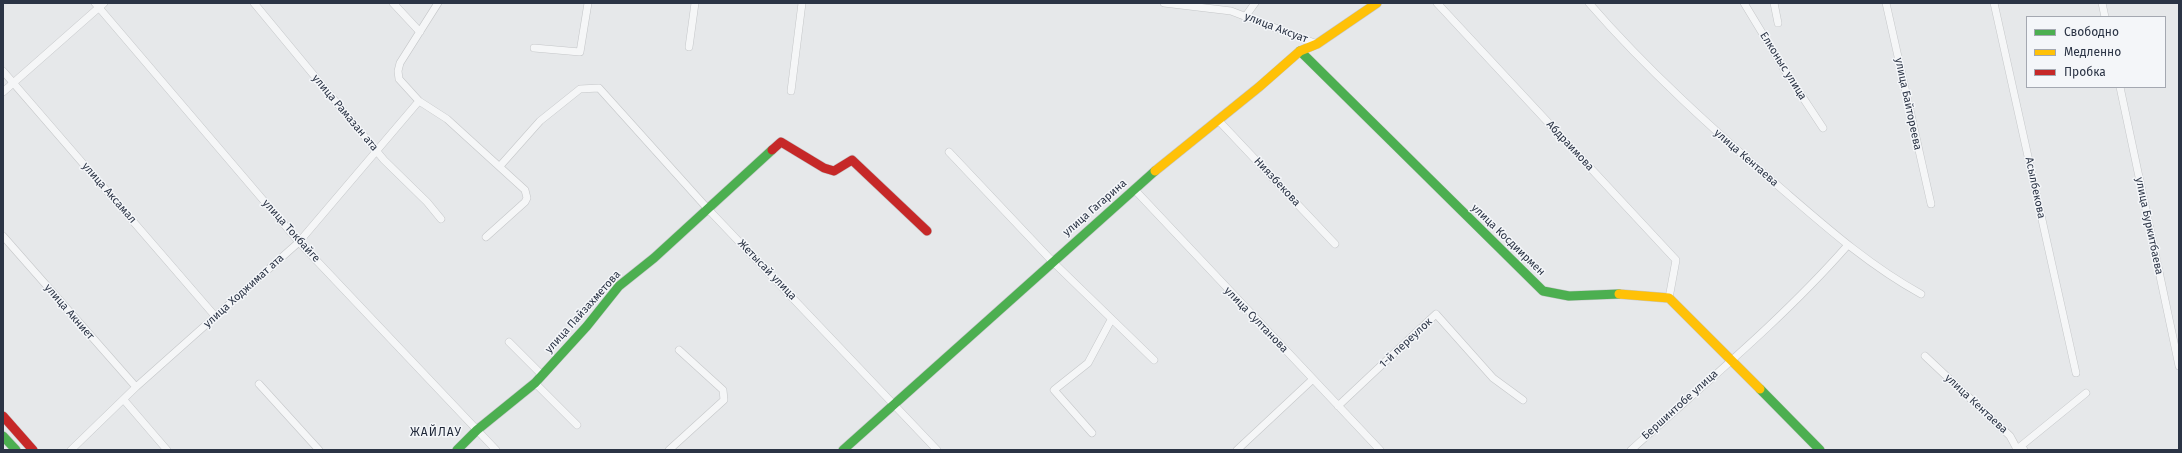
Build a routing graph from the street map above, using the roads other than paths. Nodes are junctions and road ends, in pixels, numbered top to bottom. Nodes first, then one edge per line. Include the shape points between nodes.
1 (254, 3) edge
2 (393, 3) edge
3 (438, 3) edge
4 (588, 3) edge
5 (695, 3) edge
6 (802, 3) edge
7 (1164, 3) edge
8 (1229, 3) edge
9 (1255, 3) edge
10 (1377, 3) edge
11 (1437, 3) edge
12 (1589, 3) edge
13 (1744, 3) edge
14 (1774, 3) edge
15 (1886, 3) edge
16 (1994, 3) edge
17 (2102, 3) edge
18 (100, 5) edge
19 (1231, 11) junction
20 (2105, 16) edge
21 (1245, 17) junction
22 (1778, 23) dead end
23 (420, 32) junction
24 (1317, 44) junction
25 (689, 47) dead end
26 (534, 48) dead end
27 (1300, 51) junction
28 (3, 71) edge
29 (14, 83) junction
30 (2120, 88) edge
31 (791, 91) dead end
32 (3, 92) edge
33 (419, 101) junction
34 (1218, 120) junction
35 (1823, 128) dead end
36 (376, 151) junction
37 (949, 152) dead end
38 (500, 166) junction
39 (1134, 189) junction
40 (1931, 204) dead end
41 (707, 208) junction
42 (441, 219) dead end
43 (927, 231) dead end
44 (3, 236) edge
45 (486, 236) dead end
46 (299, 242) junction
47 (1336, 244) dead end
48 (1847, 246) junction
49 (1052, 261) junction
50 (1921, 294) dead end
51 (1669, 298) junction
52 (215, 316) junction
53 (1111, 320) junction
54 (509, 342) dead end
55 (679, 350) dead end
56 (1926, 356) dead end
57 (1154, 360) dead end
58 (1730, 361) junction
59 (2179, 366) edge
60 (2076, 373) dead end
61 (542, 375) junction
62 (1313, 379) junction
63 (535, 383) junction
64 (259, 384) dead end
65 (136, 388) junction
66 (2086, 393) dead end
67 (124, 400) junction
68 (1523, 400) dead end
69 (895, 404) junction
70 (1338, 406) junction
71 (3, 416) edge
72 (577, 425) dead end
73 (477, 430) junction
74 (1092, 433) dead end
75 (3, 436) edge
76 (16, 450) edge
77 (33, 450) edge
78 (71, 450) edge
79 (167, 450) edge
80 (319, 450) edge
81 (457, 450) edge
82 (496, 450) edge
83 (669, 450) edge
84 (843, 450) edge
85 (937, 450) edge
86 (1237, 450) edge
87 (1380, 450) edge
88 (1631, 450) edge
89 (1820, 450) edge
90 (2019, 450) edge

1 - 36 street, улица Рамазан ата
2 - 23 street
3 - 23 street
4 - 26 street via 580,52
5 - 25 street
6 - 31 street
7 - 19 street, улица Аксуат
8 - 19 street
9 - 21 street
10 - 24 main road, улица Гагарина
11 - 51 street, Абдраимова via 1676,260
12 - 48 street, улица Кентаева via 1616,34 1712,129
13 - 35 street, Елконыс улица
14 - 22 street
15 - 40 street, улица Байтореева
16 - 60 street, Асылбекова
17 - 20 street
18 - 29 street
18 - 46 street, улица Токбайге
19 - 21 street, улица Аксуат
21 - 24 street, улица Аксуат
23 - 33 street via 400,63 398,71 400,79
24 - 27 main road, улица Гагарина
27 - 34 main road, улица Гагарина
27 - 51 main road, улица Косдиирмен via 1544,291 1569,296 1612,293
28 - 29 street, улица Аксамал
29 - 32 street
29 - 52 street, улица Аксамал
30 - 59 street, улица Буркитбаева
33 - 36 street, улица Ходжимат ата
33 - 38 street via 447,119
34 - 39 main road, улица Гагарина
34 - 47 street, Ниязбекова
36 - 42 street, улица Рамазан ата
36 - 46 street, улица Ходжимат ата
37 - 49 street
38 - 41 street, Жетысай улица via 540,121 580,90 600,88
38 - 45 street via 525,190 527,198
39 - 49 main road, улица Гагарина
39 - 62 street, улица Султанова
41 - 43 main road, улица Пайзахметова via 781,142 824,168 834,171 852,160
41 - 61 main road, улица Пайзахметова via 654,258 619,286
41 - 69 street, Жетысай улица
44 - 65 street, улица Акниет
46 - 52 street, улица Ходжимат ата
46 - 73 street, улица Токбайге
48 - 50 street, улица Кентаева
48 - 58 street, Бершинтобе улица via 1827,269
49 - 53 street
49 - 69 main road, улица Гагарина
51 - 58 main road
52 - 65 street, улица Ходжимат ата
53 - 57 street
53 - 74 street via 1088,363 1054,390
54 - 61 street
55 - 83 street via 723,390 724,400
56 - 90 street, улица Кентаева via 2010,436
58 - 88 street, Бершинтобе улица
58 - 89 main road
61 - 63 main road, улица Пайзахметова
62 - 70 street, улица Султанова
62 - 86 street
63 - 72 street
63 - 73 main road, улица Пайзахметова
64 - 80 street
65 - 67 street, улица Ходжимат ата
66 - 90 street
67 - 78 street, улица Ходжимат ата
67 - 79 street
68 - 70 street, 1-й переулок via 1493,378 1436,314
69 - 84 main road, улица Гагарина
69 - 85 street, Жетысай улица
70 - 87 street, улица Султанова
71 - 77 main road
73 - 81 main road, улица Пайзахметова
73 - 82 street, улица Токбайге
75 - 76 main road

